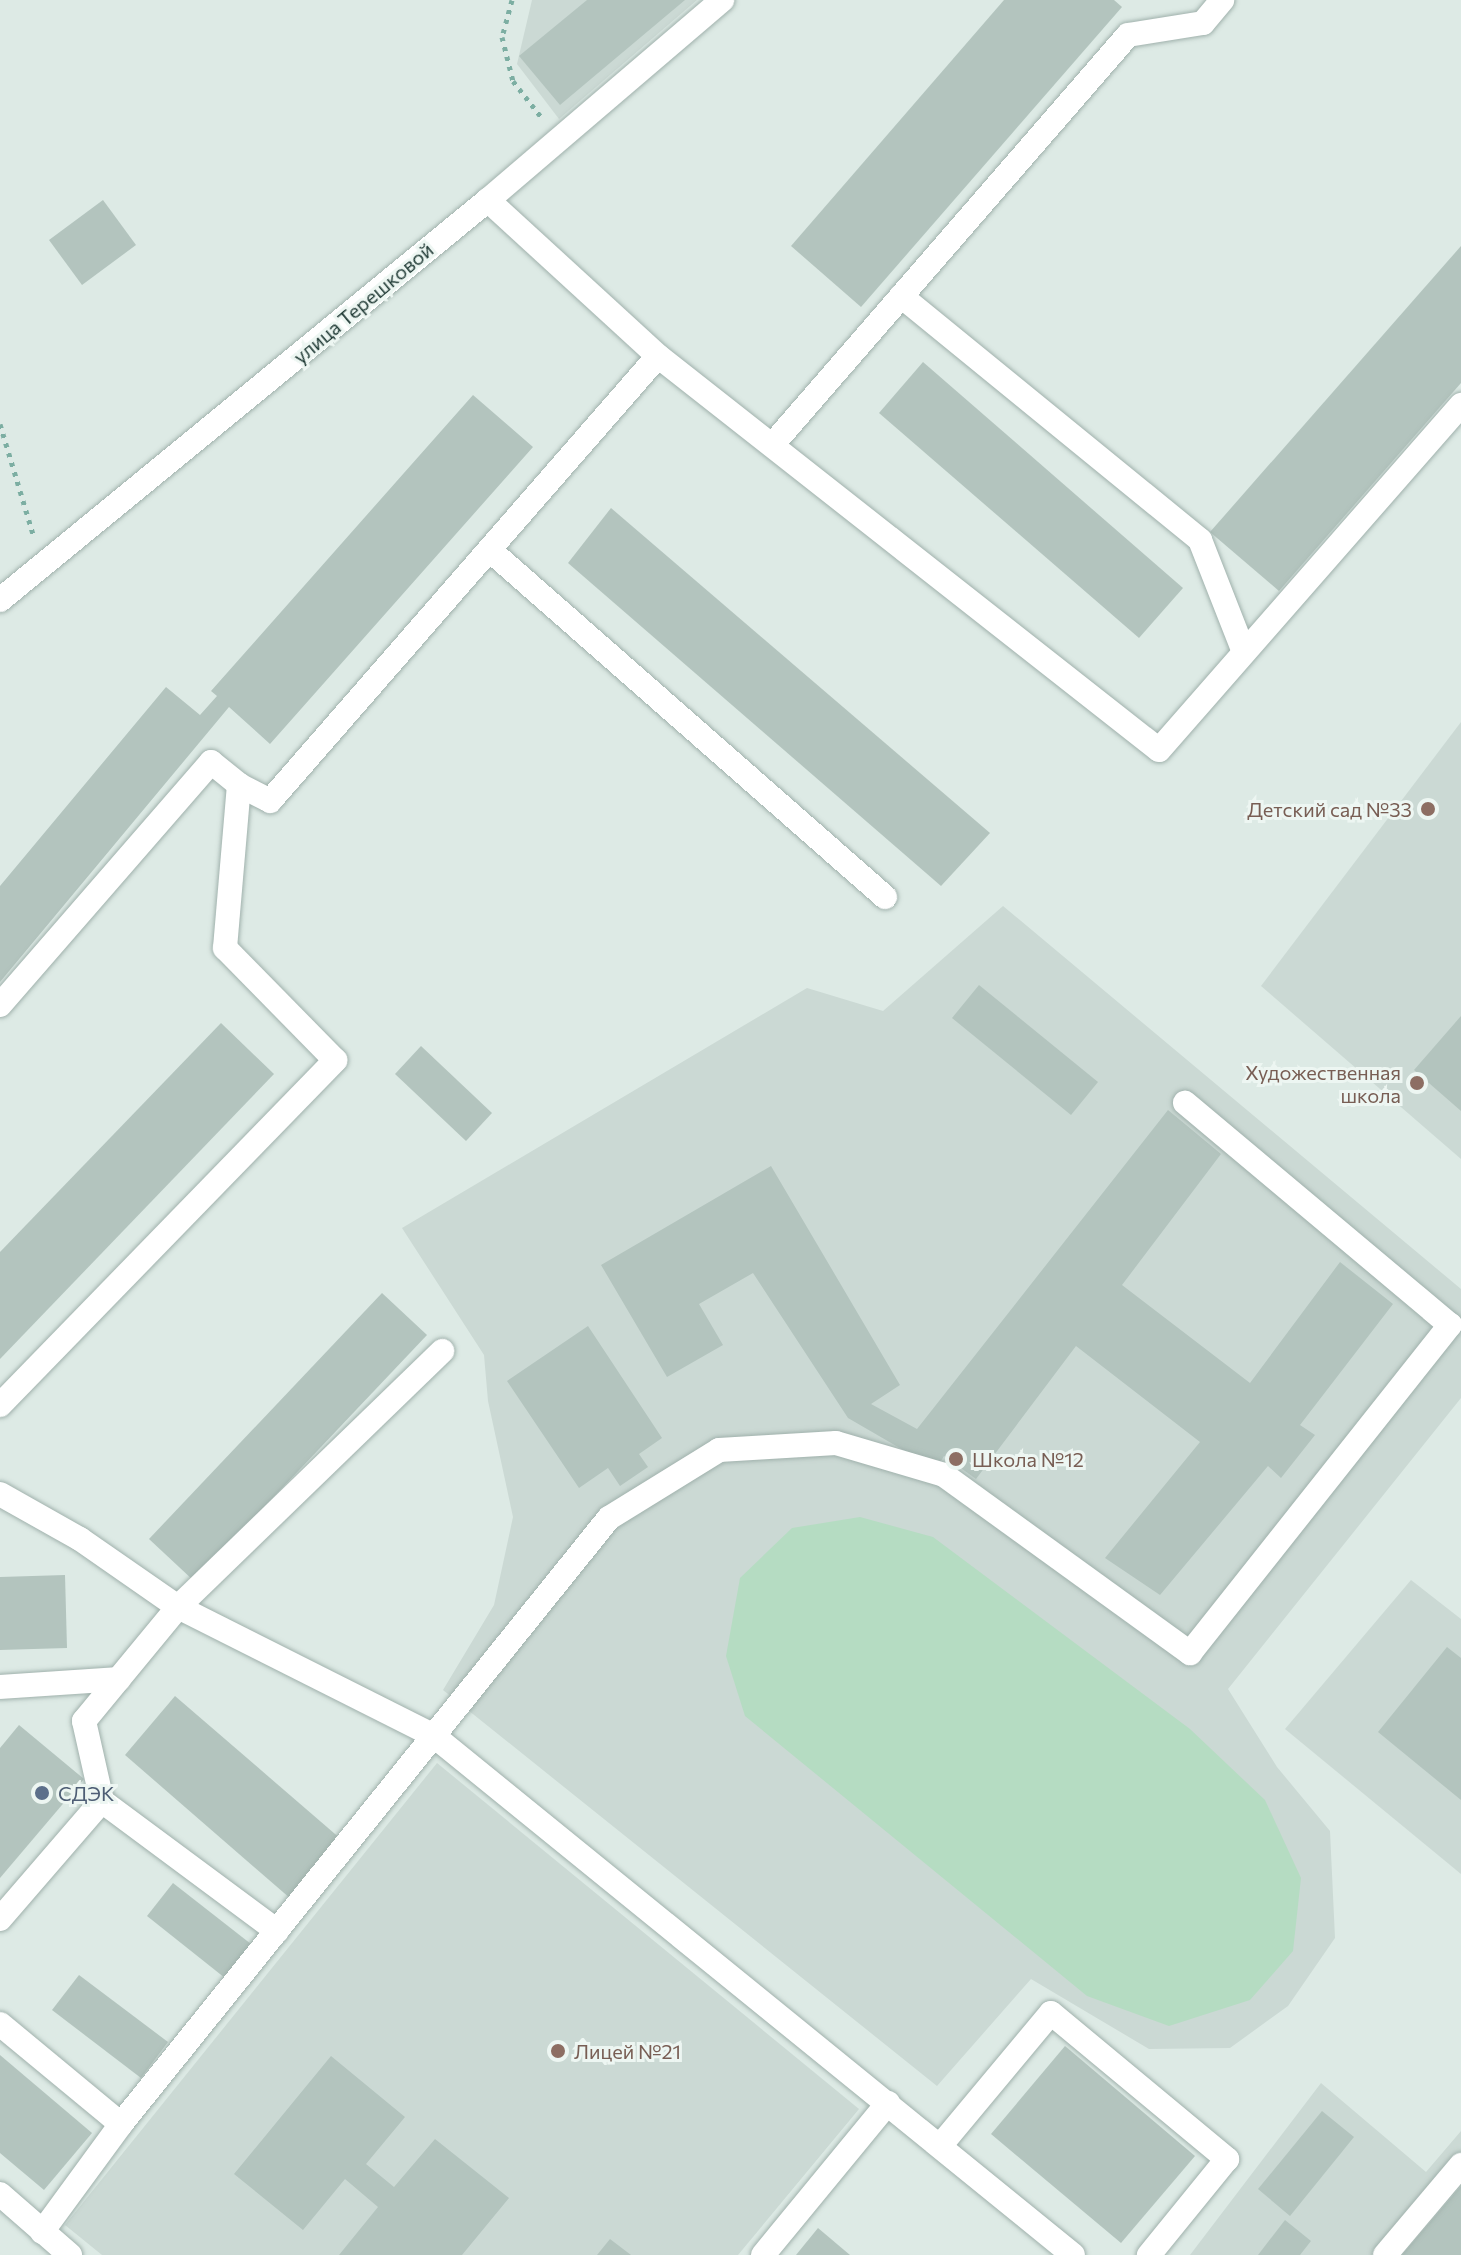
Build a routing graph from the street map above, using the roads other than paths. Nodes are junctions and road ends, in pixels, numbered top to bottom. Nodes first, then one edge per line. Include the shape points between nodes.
1 (722, 0) edge
2 (1222, 0) edge
3 (488, 200) junction
4 (901, 296) junction
5 (658, 356) junction
6 (1461, 405) edge
7 (774, 443) junction
8 (492, 552) junction
9 (0, 600) edge
10 (1244, 652) junction
11 (239, 785) junction
12 (885, 897) dead end
13 (0, 1005) edge
14 (1185, 1103) dead end
15 (442, 1351) dead end
16 (0, 1405) edge
17 (0, 1494) edge
18 (178, 1607) junction
19 (119, 1679) junction
20 (0, 1687) edge
21 (434, 1736) junction
22 (102, 1801) junction
23 (0, 1919) edge
24 (277, 1931) junction
25 (0, 2024) edge
26 (888, 2103) junction
27 (121, 2124) junction
28 (940, 2146) junction
29 (1461, 2165) edge
30 (0, 2194) edge
31 (54, 2246) edge
32 (763, 2255) edge
33 (1073, 2255) edge
34 (1149, 2255) edge
35 (1385, 2255) edge

1 - 3 street, улица Терешковой
2 - 4 street via 1203,23 1128,35
3 - 5 street
3 - 9 street, улица Терешковой
4 - 7 street
4 - 10 street via 1200,540
5 - 7 street
5 - 8 street
6 - 10 street
7 - 10 street via 1159,750
8 - 11 street via 270,801
8 - 12 street
11 - 13 street via 211,762
11 - 16 street via 225,948 335,1060
14 - 21 street via 1450,1325 1190,1653 944,1475 836,1443 719,1450 609,1518
15 - 18 street
17 - 18 street via 80,1539
18 - 19 street
18 - 21 street
19 - 20 street
19 - 22 street via 84,1721
21 - 24 street
21 - 26 street
22 - 23 street
22 - 24 street
24 - 27 street
25 - 27 street
26 - 28 street
26 - 32 street
27 - 31 street
28 - 33 street
28 - 34 street via 1051,2013 1227,2159
29 - 35 street
30 - 31 street

